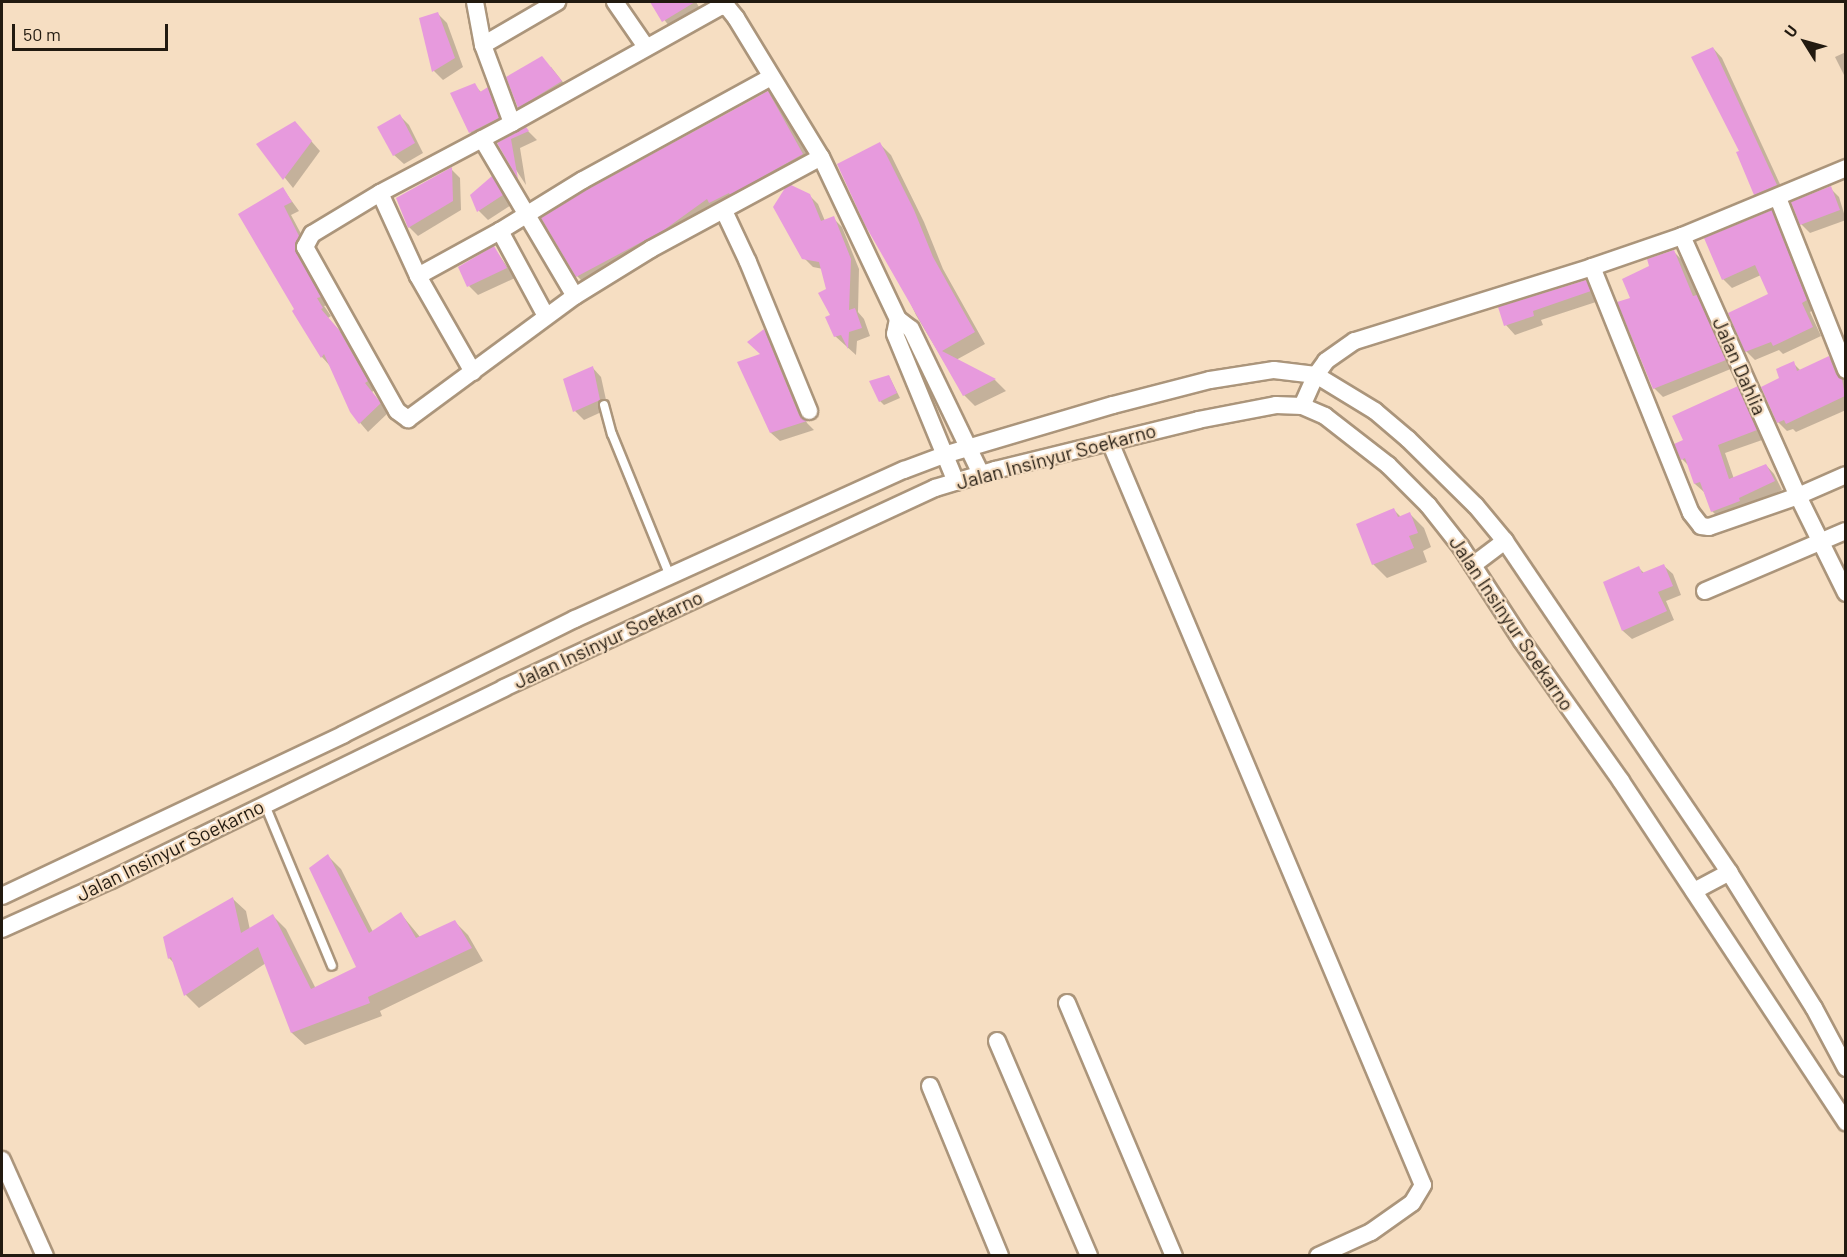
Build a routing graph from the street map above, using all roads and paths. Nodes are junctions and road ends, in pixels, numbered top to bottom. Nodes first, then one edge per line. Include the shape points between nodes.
1 (475, 2) edge
2 (557, 2) edge
3 (615, 2) edge
4 (483, 45) junction
5 (646, 47) junction
6 (771, 77) junction
7 (512, 123) junction
8 (482, 139) junction
9 (821, 157) junction
10 (1845, 168) edge
11 (380, 194) junction
12 (1778, 198) junction
13 (724, 211) junction
14 (526, 215) junction
15 (500, 231) junction
16 (1682, 236) junction
17 (1592, 267) junction
18 (418, 276) junction
19 (575, 296) junction
20 (546, 316) junction
21 (898, 319) junction
22 (1845, 370) edge
23 (472, 372) junction
24 (1316, 375) junction
25 (604, 405) dead end
26 (1302, 406) junction
27 (809, 411) dead end
28 (1110, 442) junction
29 (967, 447) junction
30 (944, 455) junction
31 (981, 474) junction
32 (1845, 475) edge
33 (956, 482) junction
34 (1798, 496) junction
35 (1845, 531) edge
36 (1505, 541) junction
37 (1821, 542) junction
38 (1473, 565) junction
39 (670, 576) junction
40 (1705, 591) dead end
41 (1845, 593) edge
42 (503, 657) junction
43 (514, 683) junction
44 (265, 805) junction
45 (1729, 872) junction
46 (1695, 891) junction
47 (2, 896) edge
48 (2, 930) edge
49 (332, 966) dead end
50 (1067, 1003) dead end
51 (997, 1041) dead end
52 (1845, 1068) edge
53 (1822, 1085) junction
54 (930, 1086) dead end
55 (1845, 1122) edge
56 (2, 1160) edge
57 (45, 1256) edge
58 (1000, 1256) edge
59 (1089, 1256) edge
60 (1174, 1256) edge
61 (1318, 1256) edge

1 - 4 street
2 - 4 street
3 - 5 street
4 - 7 street
5 - 6 street via 721,6 736,18
5 - 7 street
6 - 9 street
6 - 14 street
7 - 8 street
8 - 11 street
8 - 14 street
9 - 13 street
9 - 21 street
10 - 12 street
11 - 18 street
11 - 23 street via 312,234 305,243 306,252 403,417 416,415
12 - 16 street
12 - 22 street
13 - 19 street via 651,249
13 - 27 street
14 - 15 street
14 - 19 street
15 - 18 street
15 - 20 street
16 - 17 street
16 - 34 street, Jalan Dahlia
17 - 24 street via 1355,341 1336,352
17 - 34 street via 1695,520 1709,527
18 - 23 street
19 - 20 street
20 - 23 street
21 - 29 street via 911,329
21 - 30 street via 895,334
24 - 26 street
24 - 29 street, Jalan Insinyur Soekarno via 1274,370 1232,375
24 - 36 street, Jalan Insinyur Soekarno via 1375,411 1408,439 1476,506
25 - 39 lane via 620,455
26 - 28 street, Jalan Insinyur Soekarno via 1258,408
26 - 38 street, Jalan Insinyur Soekarno via 1326,416 1388,465 1428,505
28 - 31 street, Jalan Insinyur Soekarno
28 - 61 street via 1423,1185 1412,1203 1371,1232
29 - 30 street, Jalan Insinyur Soekarno
29 - 31 street
30 - 33 street
30 - 39 street, Jalan Insinyur Soekarno
31 - 33 street, Jalan Insinyur Soekarno
32 - 34 street
33 - 43 street, Jalan Insinyur Soekarno via 858,522
34 - 37 street, Jalan Dahlia
35 - 37 street
36 - 38 street
36 - 45 street, Jalan Insinyur Soekarno
37 - 40 street
37 - 41 street, Jalan Dahlia
38 - 46 street, Jalan Insinyur Soekarno
39 - 42 street, Jalan Insinyur Soekarno
42 - 43 street
42 - 47 street, Jalan Insinyur Soekarno
43 - 44 street, Jalan Insinyur Soekarno
44 - 48 street, Jalan Insinyur Soekarno
44 - 49 lane
45 - 46 street
45 - 52 street, Jalan Insinyur Soekarno via 1814,1008
46 - 53 street, Jalan Insinyur Soekarno
50 - 60 street
51 - 59 street
52 - 53 street
53 - 55 street, Jalan Insinyur Soekarno
54 - 58 street
56 - 57 street

